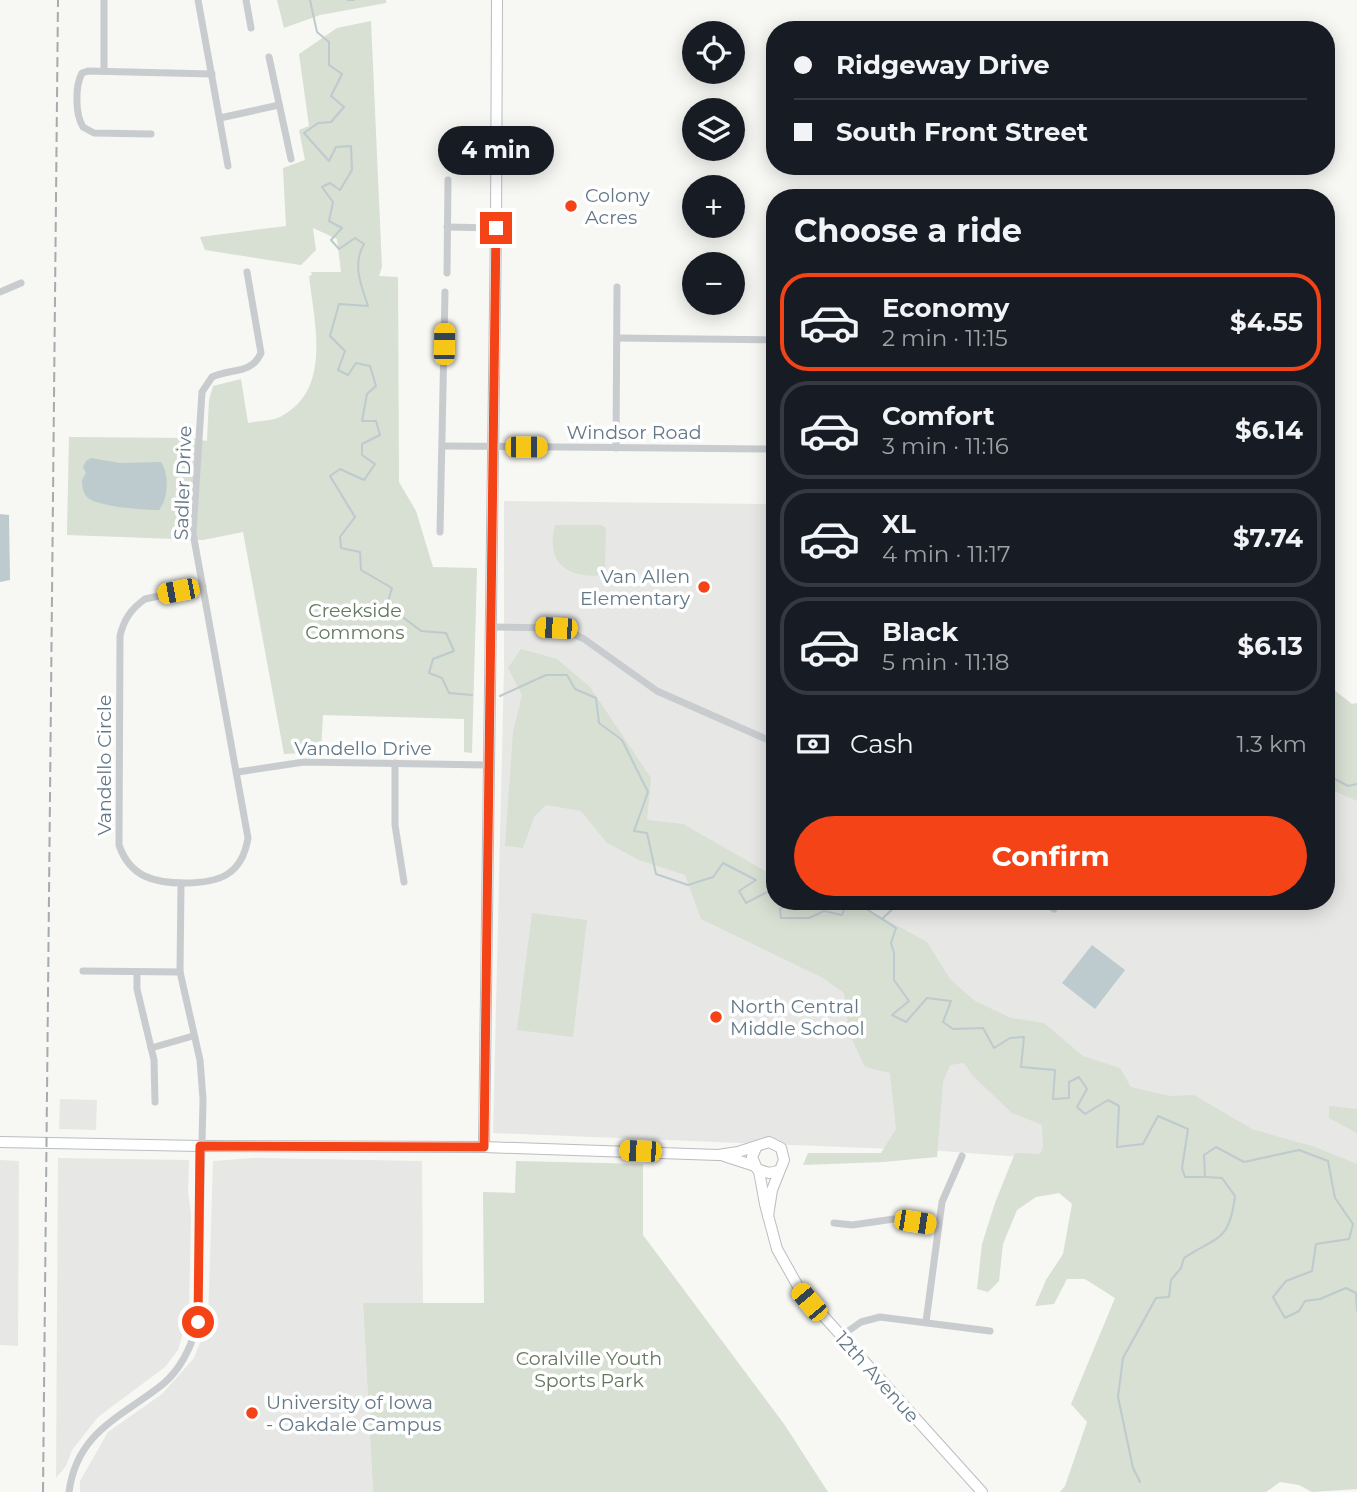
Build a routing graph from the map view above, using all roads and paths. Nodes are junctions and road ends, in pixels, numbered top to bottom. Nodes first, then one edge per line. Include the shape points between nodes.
1 (104, 0) edge
2 (198, 0) edge
3 (246, 0) edge
4 (497, 0) edge
5 (251, 28) dead end
6 (269, 57) dead end
7 (104, 71) junction
8 (212, 74) junction
9 (279, 105) junction
10 (219, 117) junction
11 (150, 134) dead end
12 (291, 159) dead end
13 (228, 166) dead end
14 (447, 180) dead end
15 (447, 227) junction
16 (496, 228) junction
17 (247, 272) dead end
18 (447, 273) dead end
19 (21, 283) dead end
20 (617, 287) dead end
21 (0, 292) edge
22 (446, 292) dead end
23 (617, 338) junction
24 (766, 340) edge
25 (443, 446) junction
26 (493, 446) junction
27 (616, 448) junction
28 (766, 449) edge
29 (440, 532) dead end
30 (203, 586) junction
31 (492, 627) junction
32 (766, 739) edge
33 (396, 763) junction
34 (489, 765) junction
35 (238, 772) junction
36 (404, 882) dead end
37 (181, 883) junction
38 (83, 971) dead end
39 (137, 972) junction
40 (180, 972) junction
41 (193, 1036) junction
42 (151, 1048) junction
43 (155, 1102) dead end
44 (0, 1142) edge
45 (200, 1146) junction
46 (484, 1147) junction
47 (756, 1148) junction
48 (718, 1155) junction
49 (962, 1156) dead end
50 (757, 1168) junction
51 (778, 1171) junction
52 (768, 1216) junction
53 (834, 1223) dead end
54 (938, 1225) junction
55 (926, 1322) junction
56 (990, 1331) dead end
57 (841, 1336) junction
58 (69, 1492) edge
59 (982, 1492) edge

1 - 7 street
2 - 8 street
3 - 5 street
4 - 16 street
6 - 9 street
7 - 8 street
7 - 11 street via 88,71 79,77 78,116 83,128 94,133
8 - 10 street
9 - 10 street
9 - 12 street
10 - 13 street
14 - 15 street
15 - 16 street
15 - 18 street
16 - 26 street
17 - 30 street, Sadler Drive via 261,353 246,370 212,377 202,392 193,525
19 - 21 street
20 - 23 street
22 - 25 street
23 - 24 street
23 - 27 street
25 - 26 street, Windsor Road
25 - 29 street
26 - 27 street, Windsor Road
26 - 31 street
27 - 28 street, Windsor Road
30 - 35 street, Sadler Drive
30 - 37 street, Vandello Circle via 145,599 131,611 120,636 120,845 127,862 141,876
31 - 32 street via 570,632 657,691
31 - 34 street
33 - 34 street, Vandello Drive
33 - 35 street, Vandello Drive via 304,762
33 - 36 street via 395,825
34 - 46 street
35 - 37 street, Vandello Circle via 248,828 244,855 219,879
37 - 40 street
38 - 39 street
39 - 40 street
39 - 42 street
40 - 41 street
41 - 42 street
41 - 45 street via 200,1060
42 - 43 street
44 - 45 street
45 - 46 street
45 - 58 street via 200,1306 194,1336 180,1365 164,1383 110,1420 91,1441
46 - 48 street
47 - 48 street
47 - 50 street via 752,1157
47 - 51 street via 769,1142 781,1148 784,1160
48 - 50 street
49 - 54 street via 942,1202
50 - 51 street via 769,1174
50 - 52 street, 12th Avenue
51 - 52 street, 12th Avenue
52 - 57 street, 12th Avenue via 790,1276
53 - 54 street via 894,1219
54 - 55 street
55 - 56 street
55 - 57 street via 869,1318
57 - 59 street, 12th Avenue

